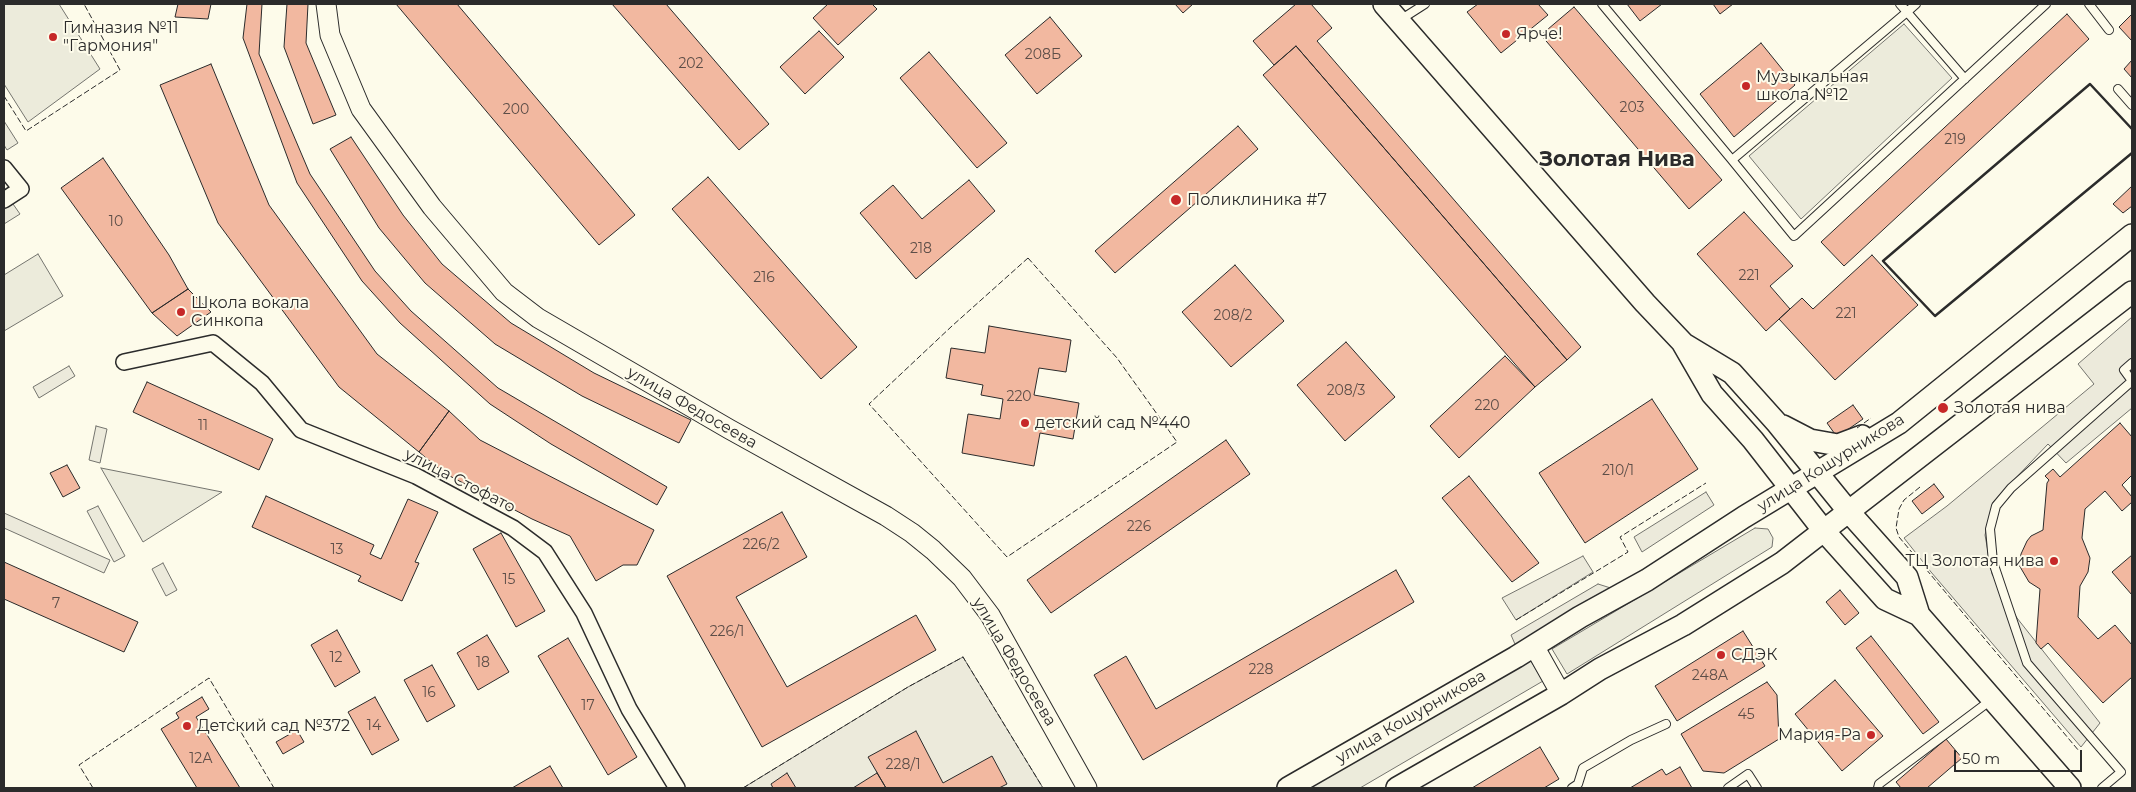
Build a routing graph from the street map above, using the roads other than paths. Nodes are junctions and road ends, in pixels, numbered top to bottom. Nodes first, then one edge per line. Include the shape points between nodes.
1 (326, 4) edge
2 (1384, 4) edge
3 (1425, 4) edge
4 (1602, 4) edge
5 (1900, 4) edge
6 (1916, 4) edge
7 (2046, 4) edge
8 (2089, 4) edge
9 (1907, 12) junction
10 (1398, 21) junction
11 (2110, 30) dead end
12 (1964, 79) junction
13 (2118, 89) dead end
14 (2132, 105) edge
15 (1732, 160) junction
16 (4, 168) edge
17 (4, 200) edge
18 (2132, 235) edge
19 (2132, 292) edge
20 (1682, 342) junction
21 (124, 362) dead end
22 (2132, 363) edge
23 (2132, 381) edge
24 (1910, 414) junction
25 (1776, 422) junction
26 (1816, 473) junction
27 (1790, 489) junction
28 (1849, 512) junction
29 (1824, 531) junction
30 (1919, 615) junction
31 (1534, 646) junction
32 (1561, 694) junction
33 (1991, 700) junction
34 (1666, 724) dead end
35 (677, 788) edge
36 (1086, 788) edge
37 (1288, 788) edge
38 (1397, 788) edge
39 (1572, 788) edge
40 (1728, 788) edge
41 (1757, 788) edge
42 (1878, 788) edge
43 (2070, 788) edge
44 (2102, 788) edge

1 - 36 street, улица Федосеева via 330,35 361,109 432,207 504,292 546,323 886,516 933,550 962,578 990,615
2 - 10 main road
3 - 10 lane
4 - 15 lane
5 - 9 lane
6 - 9 lane
7 - 12 lane
8 - 11 lane
9 - 12 lane
9 - 15 lane
10 - 20 main road
12 - 15 lane via 1794,236
13 - 14 lane
16 - 17 street via 21,189
18 - 24 main road, улица Кошурникова
19 - 28 main road
20 - 25 main road via 1732,373
20 - 27 main road via 1712,394
21 - 35 street, улица Стофато via 213,342 262,384 302,430 416,476 513,528 539,547 584,613 629,709
22 - 23 lane via 2124,370
23 - 44 lane via 2012,488 1996,506 1990,529 1993,562 2027,663 2121,772
24 - 25 main road via 1838,445 1810,440
24 - 26 main road, улица Кошурникова
25 - 26 main road
26 - 27 main road, улица Кошурникова
26 - 28 main road
27 - 29 main road
27 - 31 main road, улица Кошурникова via 1647,580
28 - 29 main road
28 - 30 main road via 1907,577
29 - 30 main road via 1886,599
29 - 32 main road via 1782,562 1683,624
30 - 33 main road
31 - 32 street
31 - 37 main road, улица Кошурникова
32 - 38 main road
33 - 42 lane via 1879,784
33 - 43 main road
34 - 39 lane via 1583,768 1578,784
40 - 41 lane via 1748,774

